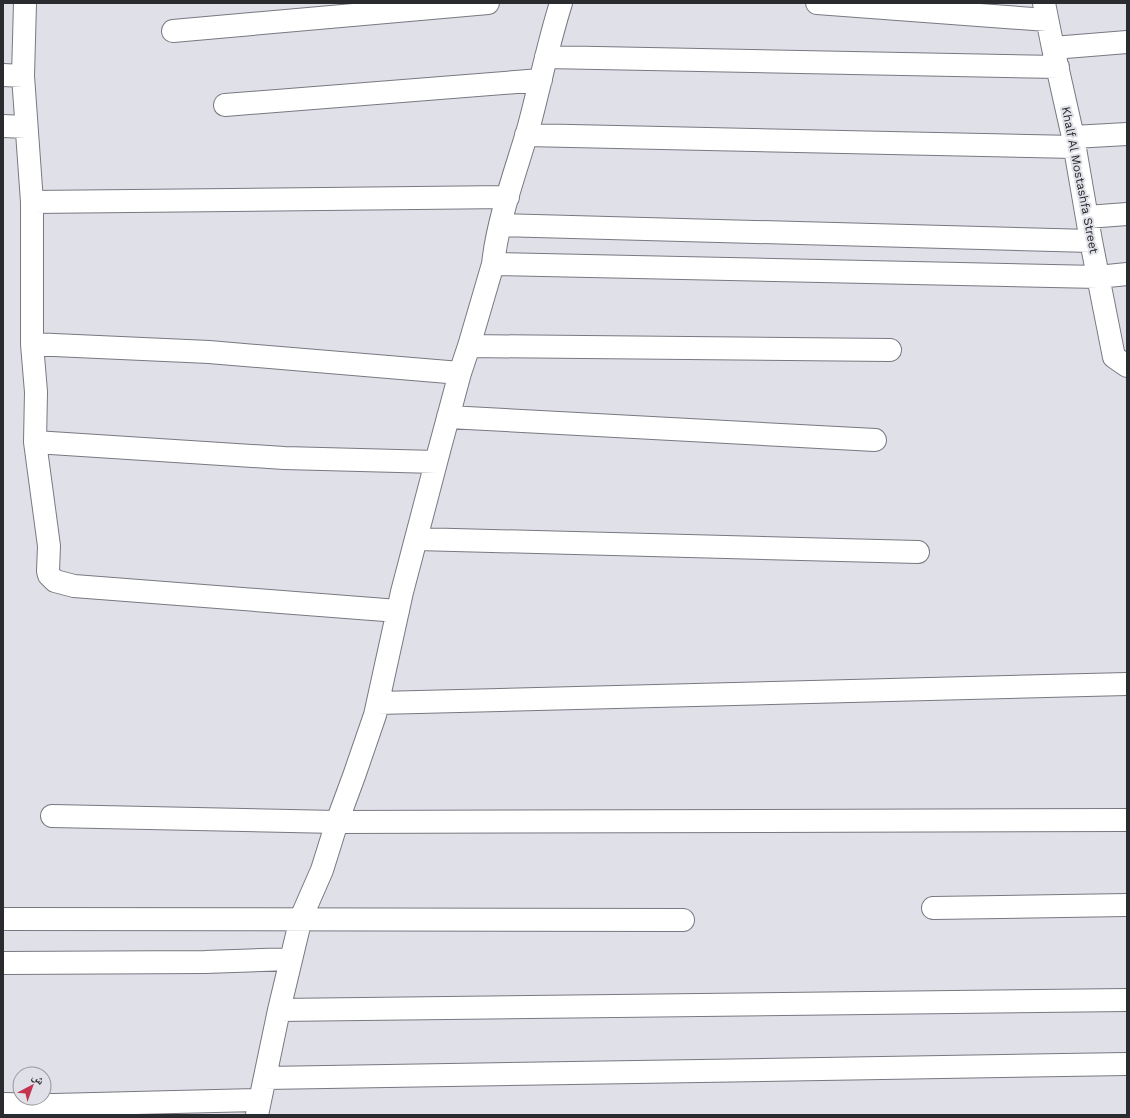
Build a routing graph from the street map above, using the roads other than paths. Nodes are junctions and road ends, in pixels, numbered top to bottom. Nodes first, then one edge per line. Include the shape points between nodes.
1 (25, 3) edge
2 (488, 3) edge
3 (561, 3) edge
4 (817, 3) edge
5 (1046, 11) edge
6 (172, 31) dead end
7 (1127, 42) edge
8 (546, 57) junction
9 (1055, 58) junction
10 (13, 76) edge
11 (541, 80) junction
12 (225, 105) dead end
13 (3, 126) edge
14 (26, 127) junction
15 (1127, 134) edge
16 (526, 135) junction
17 (1074, 142) junction
18 (508, 197) junction
19 (32, 202) junction
20 (1127, 214) edge
21 (1087, 217) junction
22 (501, 225) junction
23 (1091, 241) junction
24 (493, 264) junction
25 (1127, 274) edge
26 (1098, 277) junction
27 (32, 344) junction
28 (469, 346) junction
29 (890, 350) dead end
30 (1120, 361) edge
31 (460, 373) junction
32 (448, 417) junction
33 (875, 440) dead end
34 (35, 442) junction
35 (436, 462) junction
36 (417, 539) junction
37 (918, 552) dead end
38 (398, 611) junction
39 (1127, 684) edge
40 (378, 703) junction
41 (52, 816) dead end
42 (1127, 820) edge
43 (337, 822) junction
44 (1127, 905) edge
45 (933, 908) dead end
46 (301, 918) junction
47 (3, 919) edge
48 (683, 920) dead end
49 (291, 959) junction
50 (3, 963) edge
51 (1127, 1000) edge
52 (279, 1010) junction
53 (1127, 1064) edge
54 (265, 1078) junction
55 (3, 1104) edge
56 (259, 1108) edge

1 - 10 street
2 - 6 street
3 - 8 street
4 - 5 street
5 - 9 street, Khalf Al Mostashfa Street
7 - 9 street
8 - 9 street
8 - 11 street
9 - 17 street, Khalf Al Mostashfa Street
10 - 14 street
11 - 12 street
11 - 16 street
13 - 14 street
14 - 19 street
15 - 17 street
16 - 17 street
16 - 18 street
17 - 21 street, Khalf Al Mostashfa Street
18 - 19 street
18 - 22 street
19 - 27 street
20 - 21 street
21 - 23 street, Khalf Al Mostashfa Street
22 - 23 street
22 - 24 street
23 - 26 street, Khalf Al Mostashfa Street
24 - 26 street
24 - 28 street
25 - 26 street
26 - 30 street, Khalf Al Mostashfa Street
27 - 31 street via 209,352
27 - 34 street via 36,392
28 - 29 street
28 - 31 street
31 - 32 street
32 - 33 street
32 - 35 street
34 - 35 street via 284,458
34 - 38 street via 49,546 48,571 55,580 74,586
35 - 36 street
36 - 37 street
36 - 38 street
38 - 40 street
39 - 40 street
40 - 43 street
41 - 43 street
42 - 43 street
43 - 46 street via 322,870
44 - 45 street
46 - 47 street
46 - 48 street
46 - 49 street
49 - 50 street
49 - 52 street
51 - 52 street
52 - 54 street
53 - 54 street
54 - 56 street
55 - 56 street

